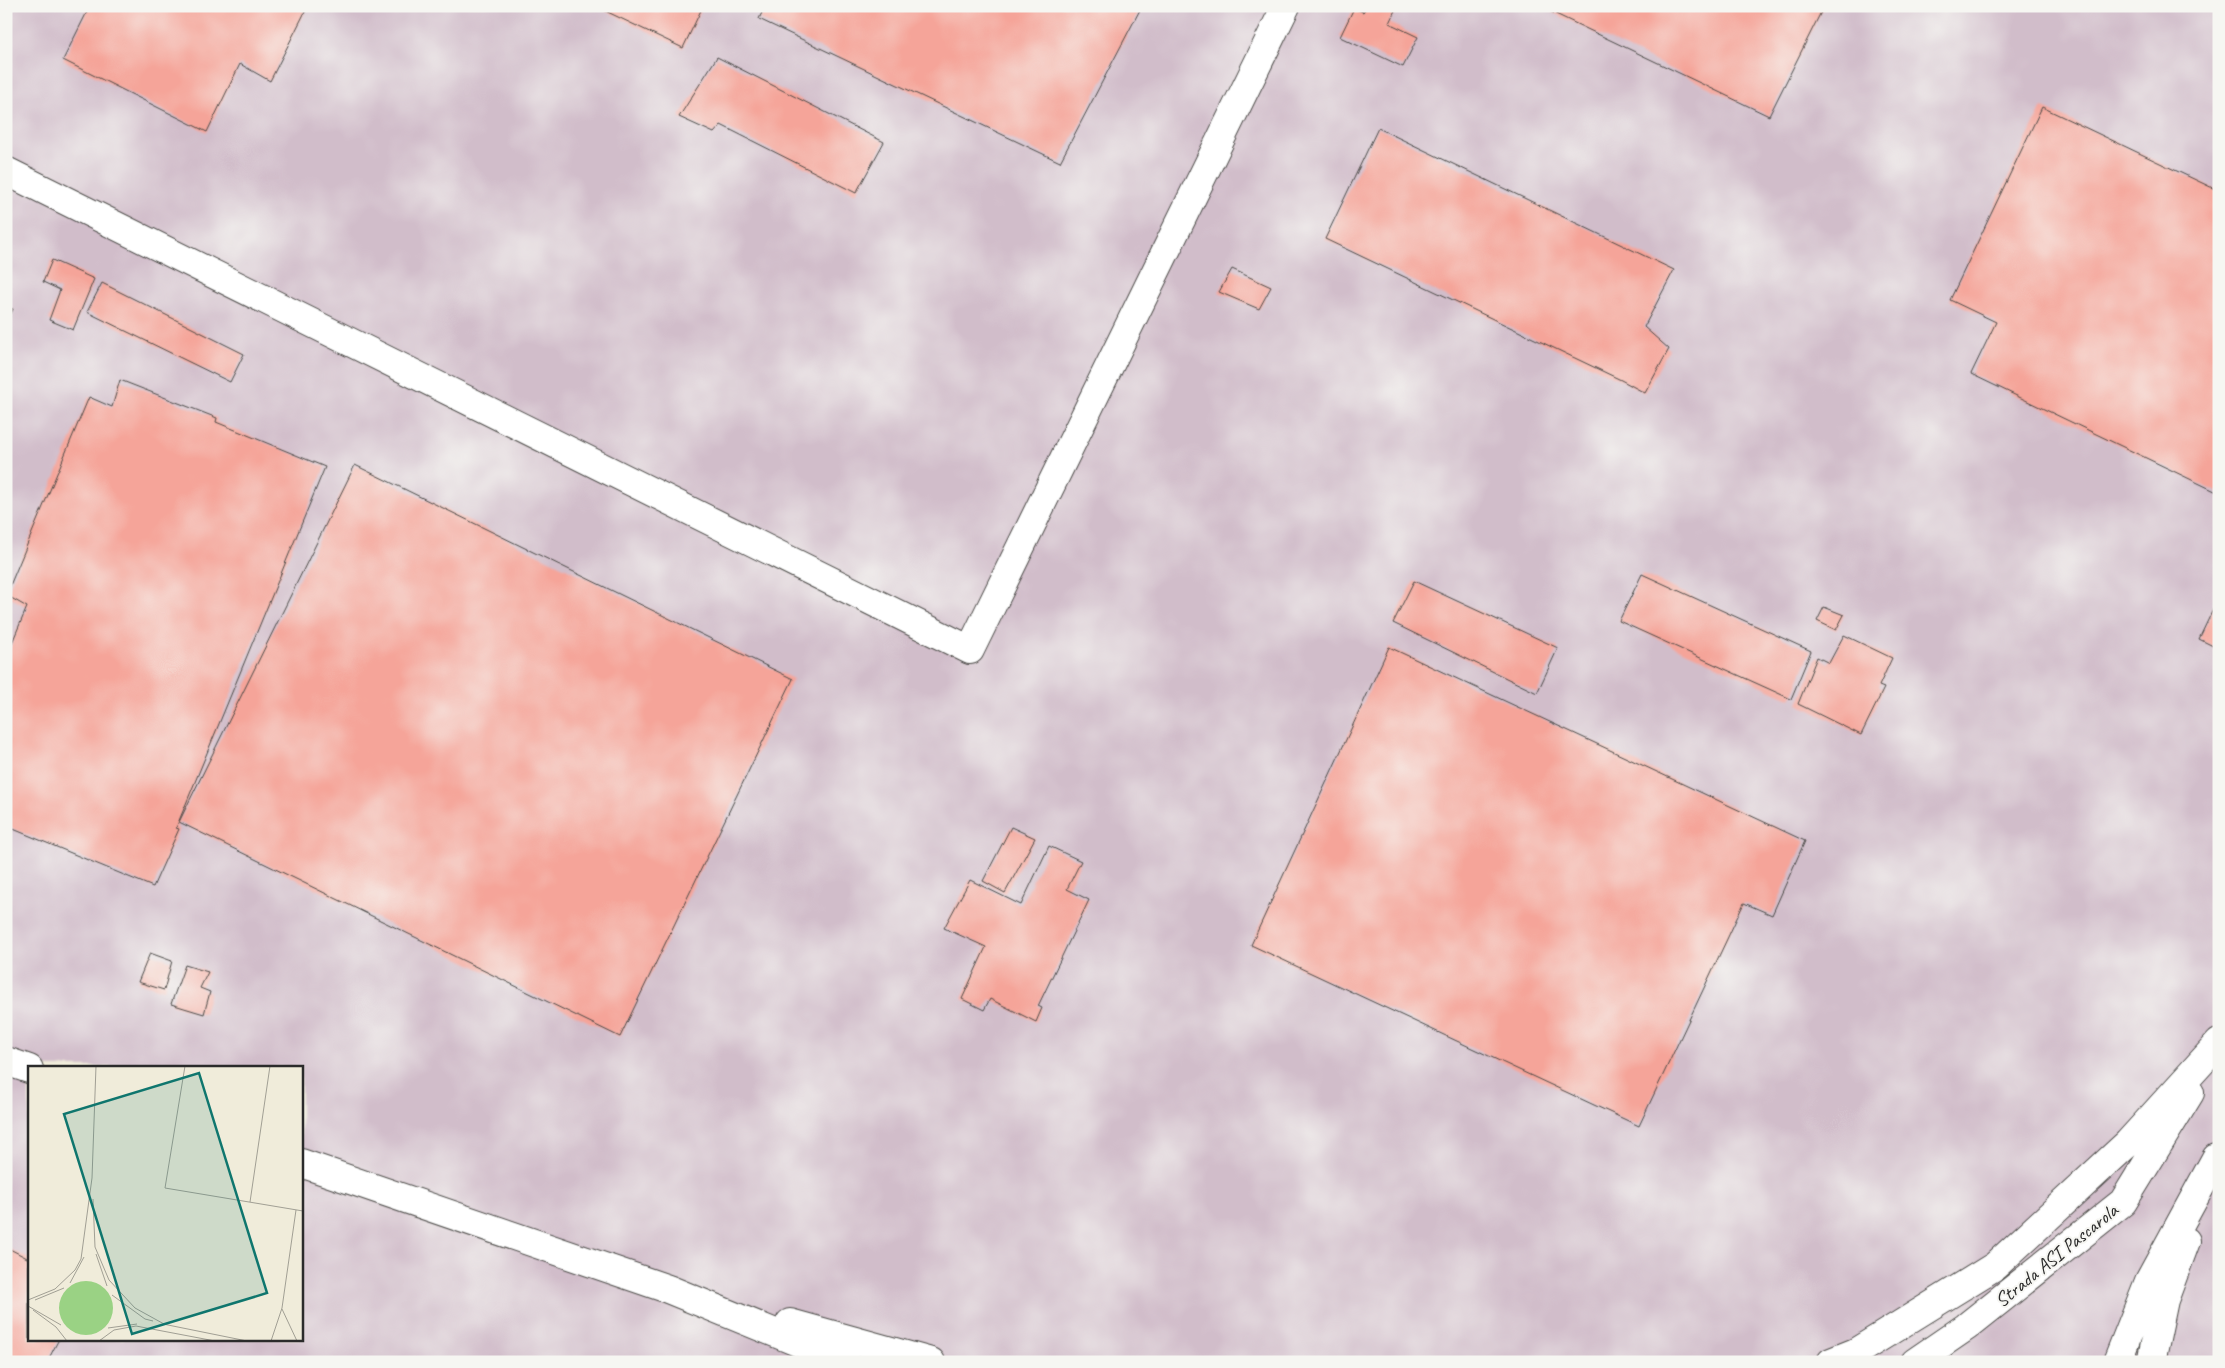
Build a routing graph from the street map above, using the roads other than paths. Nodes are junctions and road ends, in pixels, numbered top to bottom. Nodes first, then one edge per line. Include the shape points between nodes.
1 (1286, 6) edge
2 (6, 171) edge
3 (2219, 1043) edge
4 (2219, 1047) edge
5 (6, 1061) edge
6 (28, 1069) edge
7 (2217, 1155) edge
8 (302, 1163) edge
9 (668, 1289) junction
10 (846, 1362) edge
11 (931, 1362) edge
12 (1831, 1362) edge
13 (1915, 1362) edge
14 (2117, 1362) edge
15 (2151, 1362) edge

1 - 2 street via 970,650
3 - 12 street via 2128,1143 1995,1266 1856,1352
4 - 13 street, Strada ASI Pascarola via 2122,1202 1966,1327
5 - 6 street
7 - 14 street via 2149,1281
7 - 15 street via 2164,1300
8 - 9 street
9 - 10 street
9 - 11 street

